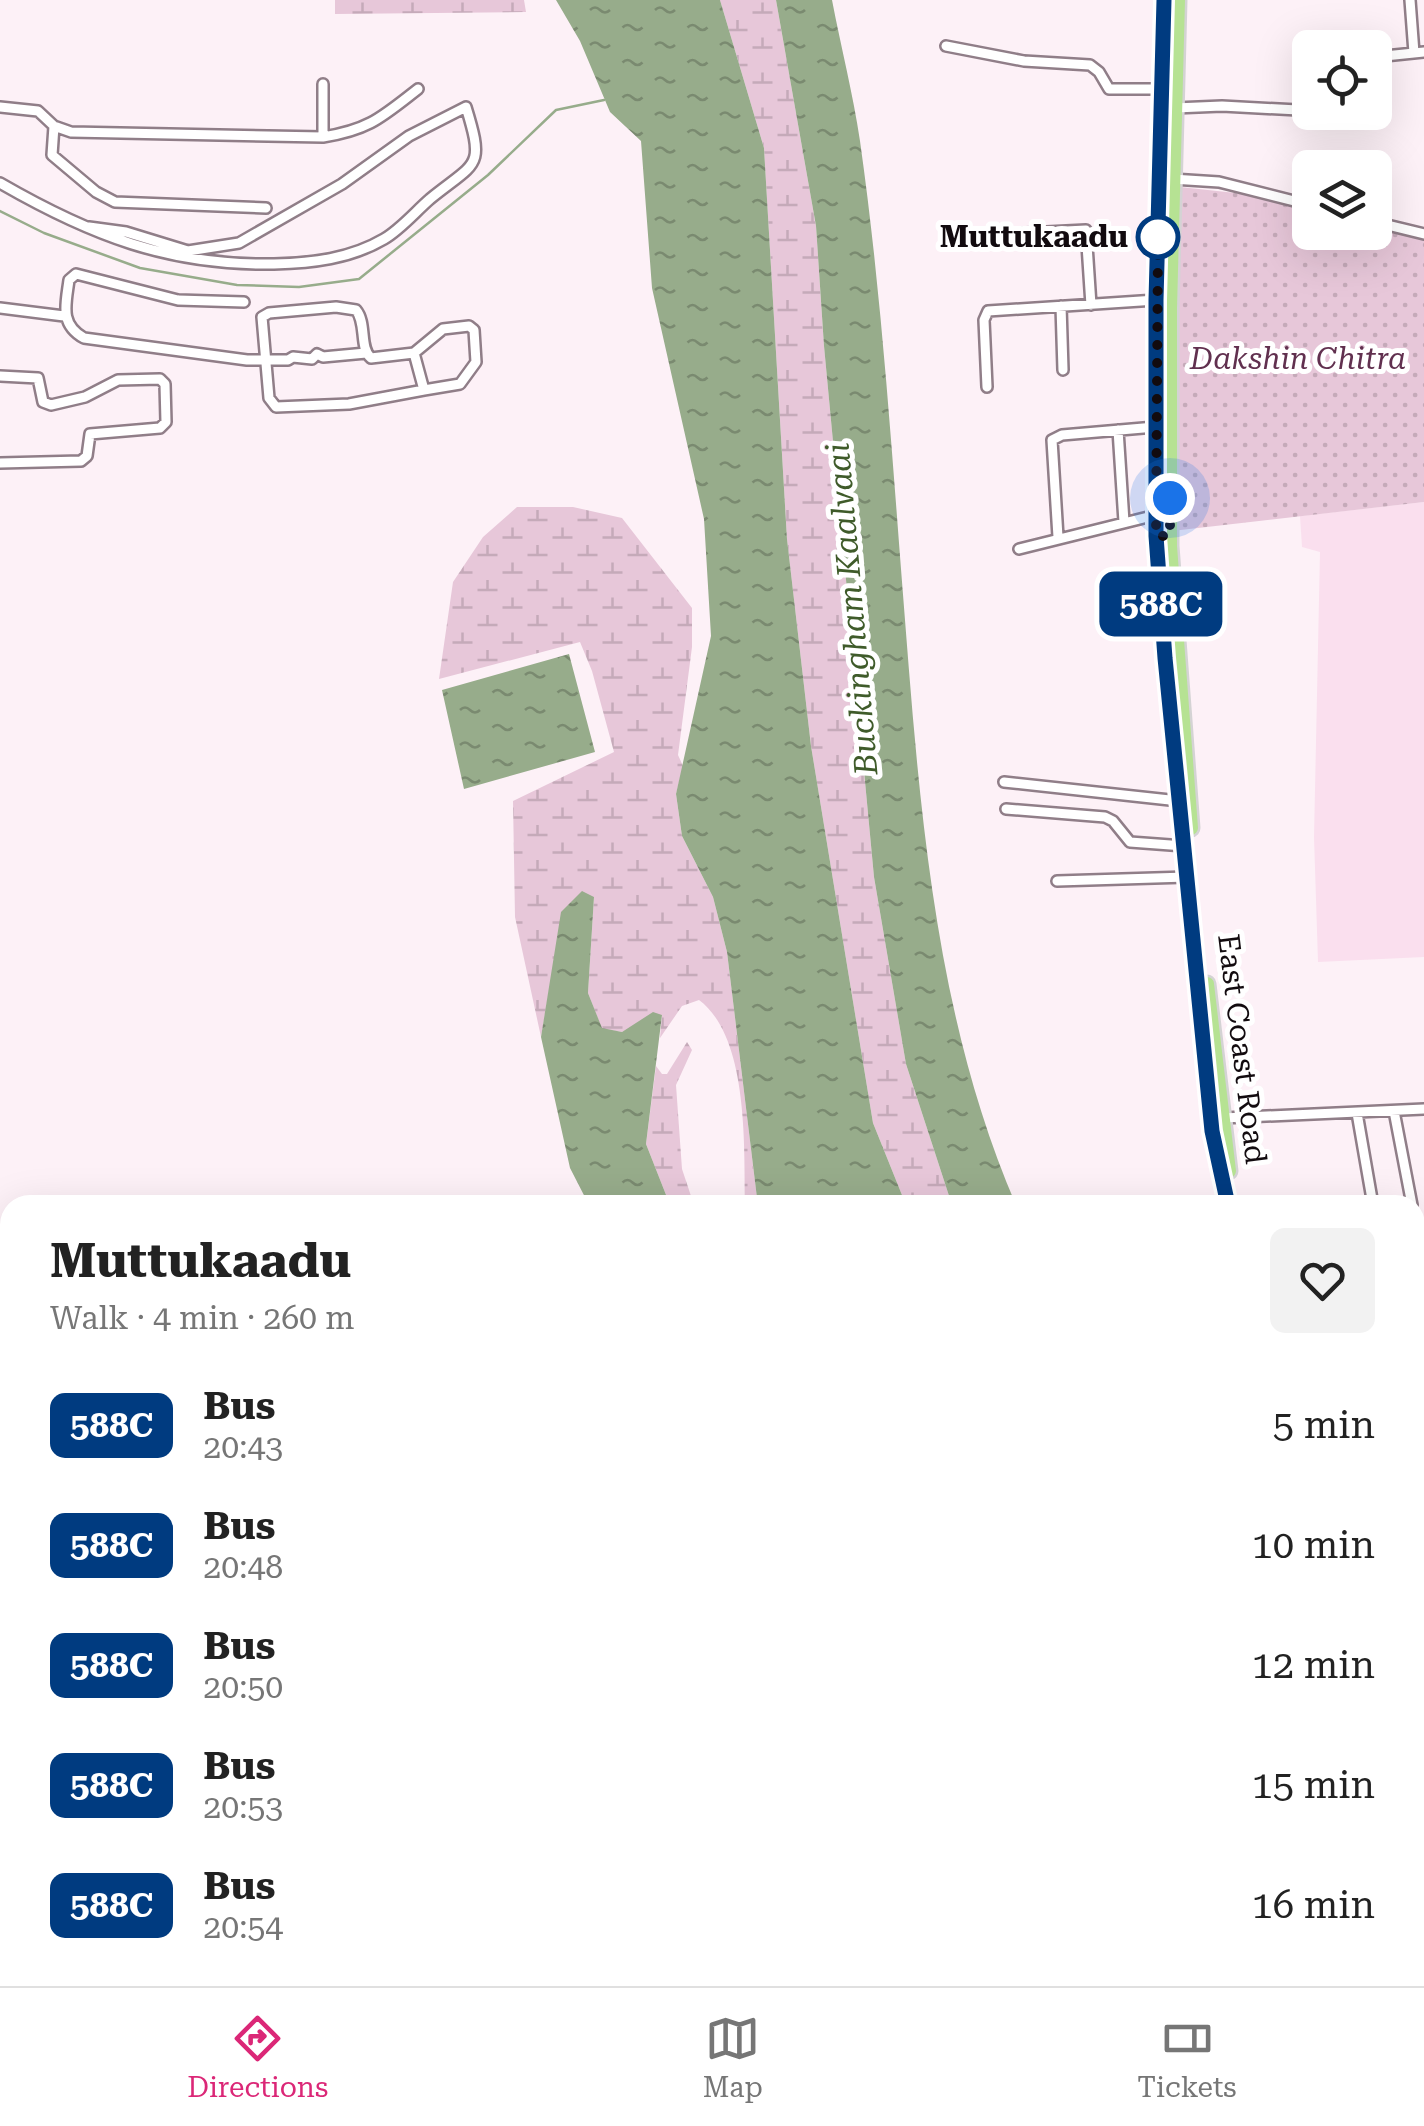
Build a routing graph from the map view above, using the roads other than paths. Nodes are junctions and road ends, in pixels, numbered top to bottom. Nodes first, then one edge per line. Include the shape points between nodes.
1 (1164, 0) edge
2 (1178, 0) edge
3 (1410, 0) edge
4 (946, 46) dead end
5 (1419, 53) edge
6 (1392, 55) edge
7 (324, 84) dead end
8 (418, 89) dead end
9 (1162, 89) junction
10 (0, 108) edge
11 (1175, 108) junction
12 (1292, 110) edge
13 (54, 126) junction
14 (323, 137) junction
15 (1172, 180) junction
16 (0, 183) edge
17 (1292, 200) edge
18 (266, 208) dead end
19 (1392, 226) edge
20 (89, 227) junction
21 (1424, 234) edge
22 (987, 236) dead end
23 (1156, 300) junction
24 (244, 302) dead end
25 (1092, 305) junction
26 (1061, 306) junction
27 (0, 308) edge
28 (64, 316) junction
29 (414, 353) junction
30 (368, 356) junction
31 (266, 362) junction
32 (1063, 370) dead end
33 (0, 376) edge
34 (987, 387) dead end
35 (424, 390) junction
36 (1156, 427) junction
37 (1118, 430) junction
38 (0, 463) edge
39 (1156, 515) junction
40 (1124, 522) junction
41 (1163, 536) junction
42 (1058, 538) junction
43 (1019, 549) dead end
44 (1004, 782) dead end
45 (1179, 801) junction
46 (1006, 809) dead end
47 (1184, 846) junction
48 (1187, 877) junction
49 (1057, 881) dead end
50 (1424, 1109) edge
51 (1394, 1110) junction
52 (1357, 1112) junction
53 (1224, 1118) junction
54 (1226, 1195) edge
55 (1235, 1195) edge
56 (1370, 1195) edge
57 (1410, 1195) edge

1 - 9 main road, East Coast Road
2 - 11 main road, East Coast Road
3 - 5 street
4 - 9 street via 1090,66 1110,89
5 - 6 street
7 - 14 street
8 - 14 street via 374,124
9 - 23 main road, East Coast Road
10 - 13 street via 38,111
11 - 12 street
11 - 15 main road, East Coast Road
13 - 14 street via 71,132
13 - 18 street via 52,155 114,202
15 - 17 street via 1219,182
15 - 41 main road, East Coast Road
16 - 20 street
19 - 21 street
20 - 20 street via 138,248 210,263 318,263 385,238 471,167 477,144 466,107 256,235 220,248 178,249
22 - 25 street via 1086,230
23 - 25 street
23 - 36 main road, East Coast Road
24 - 28 street via 178,300 76,274 69,280
25 - 26 street
26 - 32 street
26 - 34 street via 984,314
27 - 28 street
28 - 31 street via 84,338
29 - 30 street
29 - 35 street
29 - 35 street via 443,330 474,330 476,362 464,381
30 - 31 street
30 - 31 street via 358,311 336,307 264,315
31 - 35 street via 276,407 348,404
33 - 38 street via 38,378 43,402 51,405 118,380 160,379 166,422 90,434 81,461
36 - 37 street
36 - 39 main road, East Coast Road
37 - 40 street
37 - 42 street via 1052,440
39 - 40 street
39 - 41 main road, East Coast Road
40 - 42 street
41 - 45 main road, East Coast Road
41 - 53 main road, East Coast Road
42 - 43 street
44 - 45 street
45 - 47 main road, East Coast Road
46 - 47 street via 1104,817 1130,842
47 - 48 main road, East Coast Road
48 - 49 street
48 - 54 main road, East Coast Road via 1212,1131
50 - 51 street
51 - 52 street
51 - 57 street
52 - 53 street
52 - 56 street
53 - 55 main road, East Coast Road

